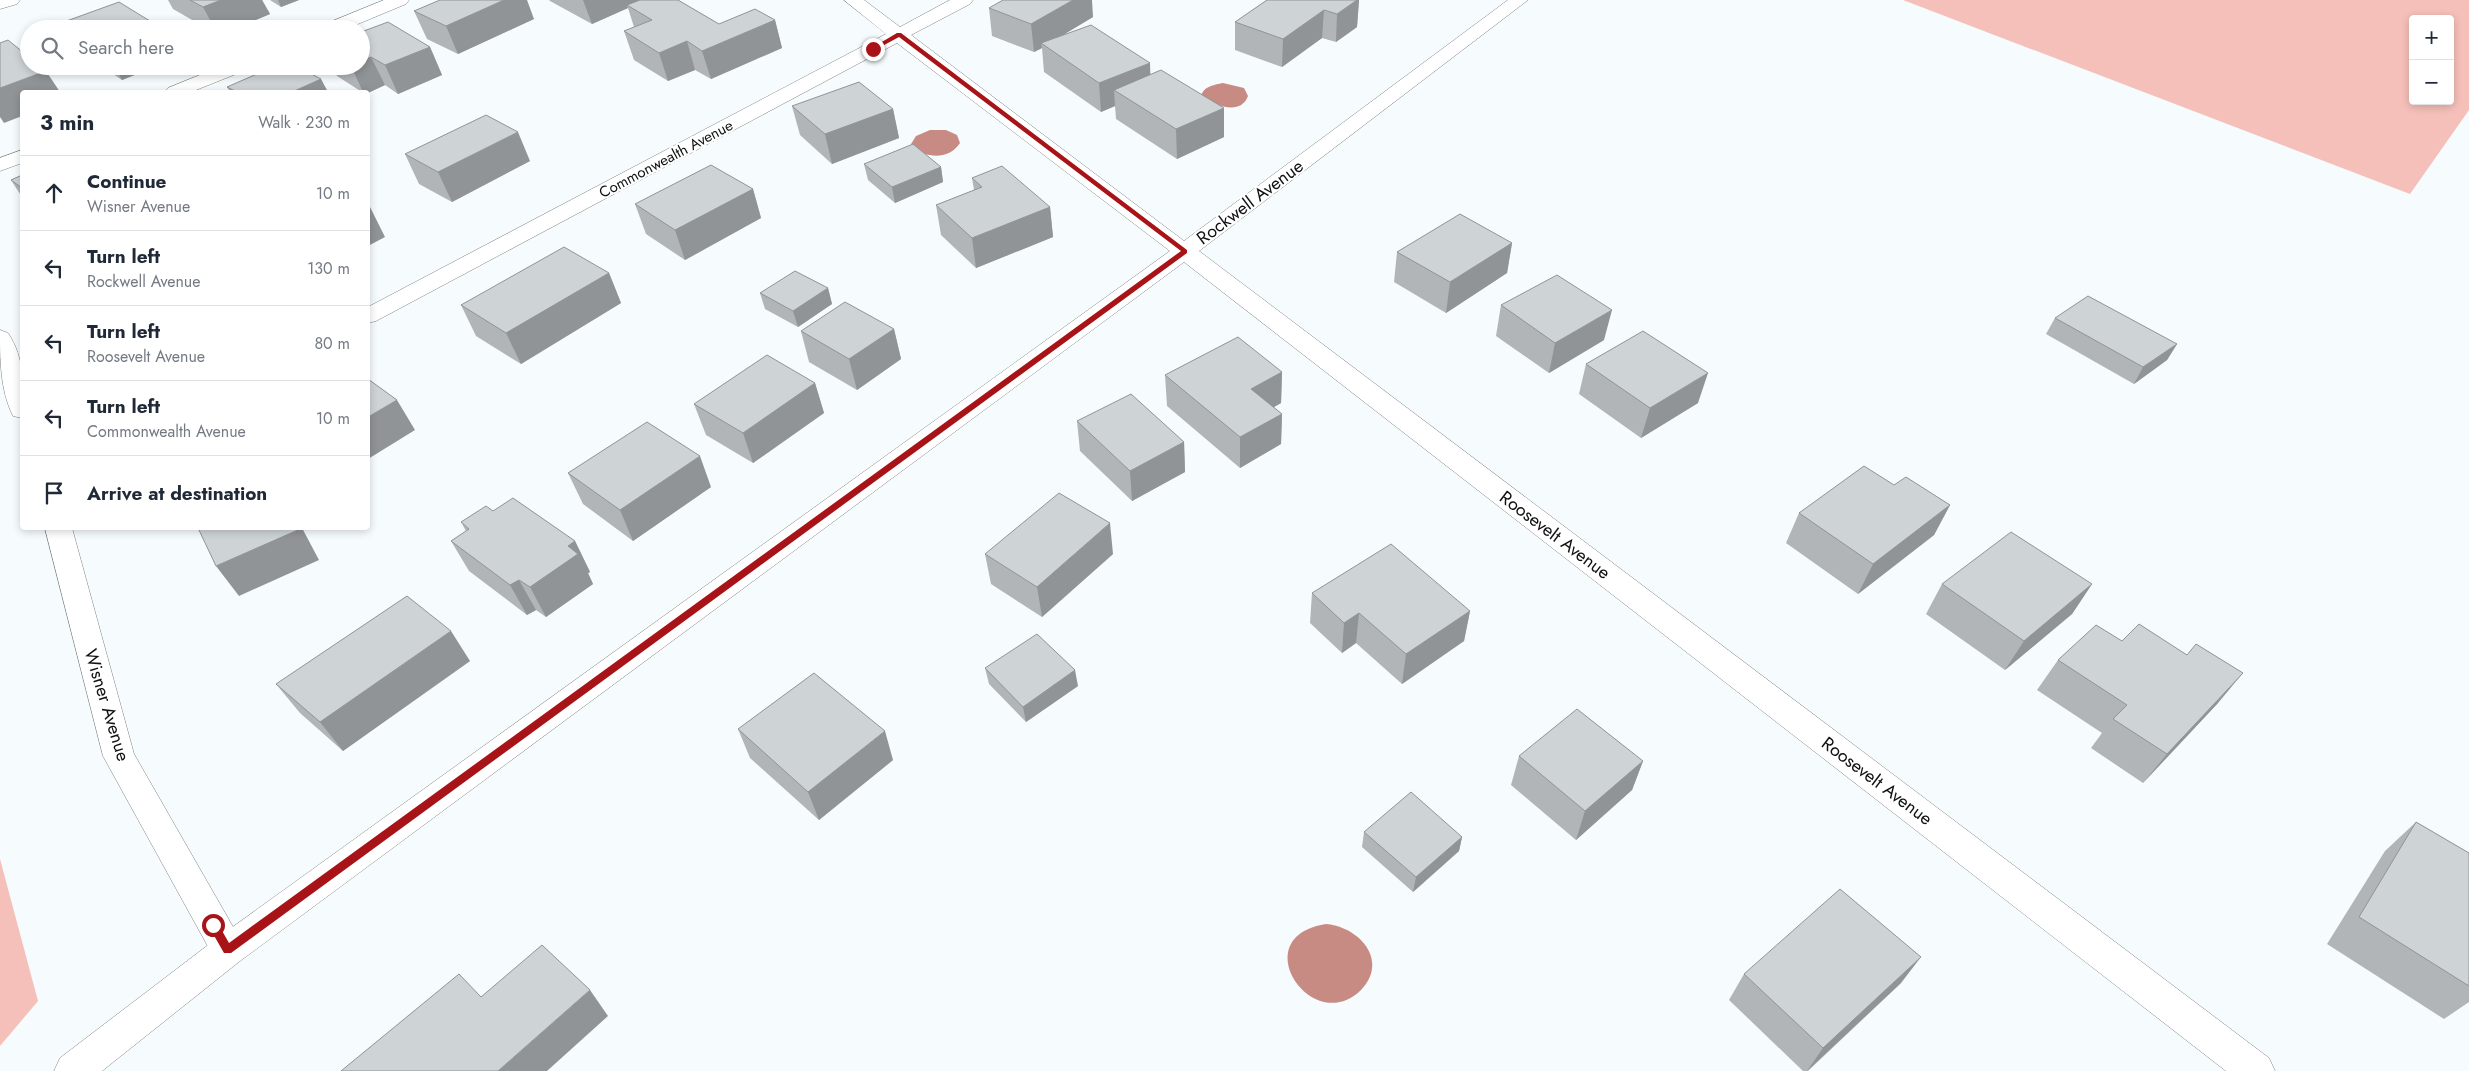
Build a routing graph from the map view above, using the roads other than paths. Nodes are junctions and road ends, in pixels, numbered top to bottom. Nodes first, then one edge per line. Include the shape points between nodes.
1 (11, 0) edge
2 (400, 0) edge
3 (853, 0) edge
4 (964, 0) edge
5 (1519, 0) edge
6 (0, 4) edge
7 (352, 20) edge
8 (899, 35) junction
9 (217, 75) edge
10 (181, 90) edge
11 (20, 157) edge
12 (0, 165) edge
13 (1185, 251) junction
14 (370, 315) edge
15 (0, 338) edge
16 (20, 403) edge
17 (59, 530) edge
18 (228, 950) junction
19 (73, 1071) edge
20 (2256, 1071) edge

1 - 6 street
2 - 7 street
3 - 8 street, Roosevelt Avenue
4 - 8 street, Commonwealth Avenue
5 - 13 street, Rockwell Avenue
8 - 13 street, Roosevelt Avenue
8 - 14 street, Commonwealth Avenue
9 - 10 street
11 - 12 street
13 - 18 street, Rockwell Avenue
13 - 20 street, Roosevelt Avenue
15 - 16 street
17 - 18 street, Wisner Avenue via 120,756
18 - 19 street, Rockwell Avenue

